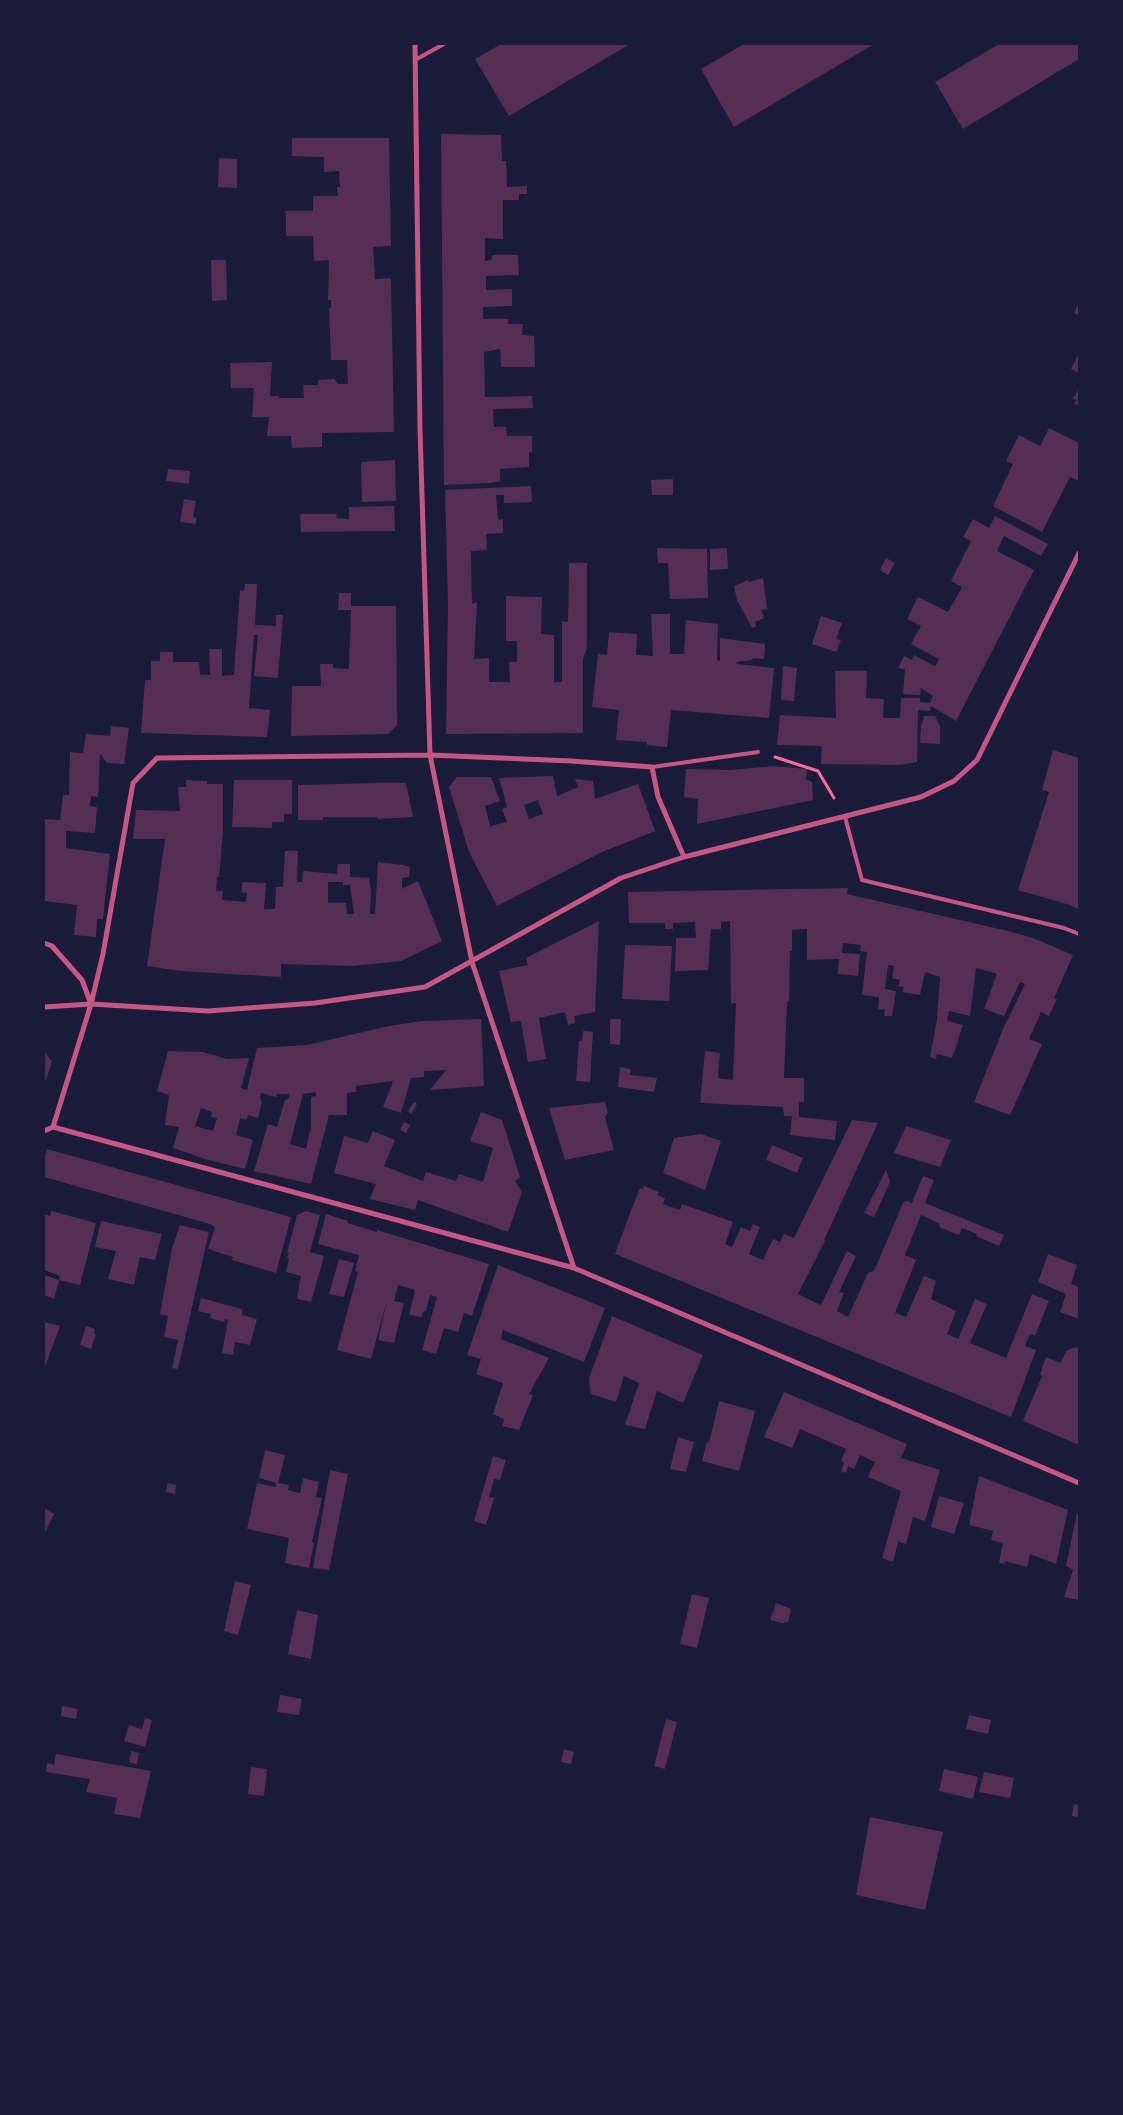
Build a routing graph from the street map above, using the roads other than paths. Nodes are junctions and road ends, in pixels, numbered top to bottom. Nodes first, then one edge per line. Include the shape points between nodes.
1 (415, 44) edge
2 (444, 44) edge
3 (415, 60) junction
4 (1079, 553) edge
5 (758, 752) road end
6 (430, 755) junction
7 (652, 767) junction
8 (845, 817) junction
9 (684, 857) junction
10 (1079, 934) edge
11 (44, 943) edge
12 (472, 962) junction
13 (91, 1004) junction
14 (44, 1007) edge
15 (54, 1127) junction
16 (44, 1131) edge
17 (574, 1268) junction
18 (1079, 1483) edge

1 - 3 street
2 - 3 lane
3 - 6 street via 420,430
4 - 8 street via 977,760 954,781 921,797
5 - 7 lane
6 - 7 street via 571,760
6 - 12 street
6 - 13 street via 157,758 133,783
7 - 9 street via 658,797
8 - 9 street
8 - 10 lane via 862,880
9 - 12 street via 621,878
11 - 13 street via 52,946 82,980
12 - 13 street via 425,987 315,1003 208,1011
12 - 17 street
13 - 14 street
13 - 15 street
15 - 16 street
15 - 17 street
17 - 18 street

